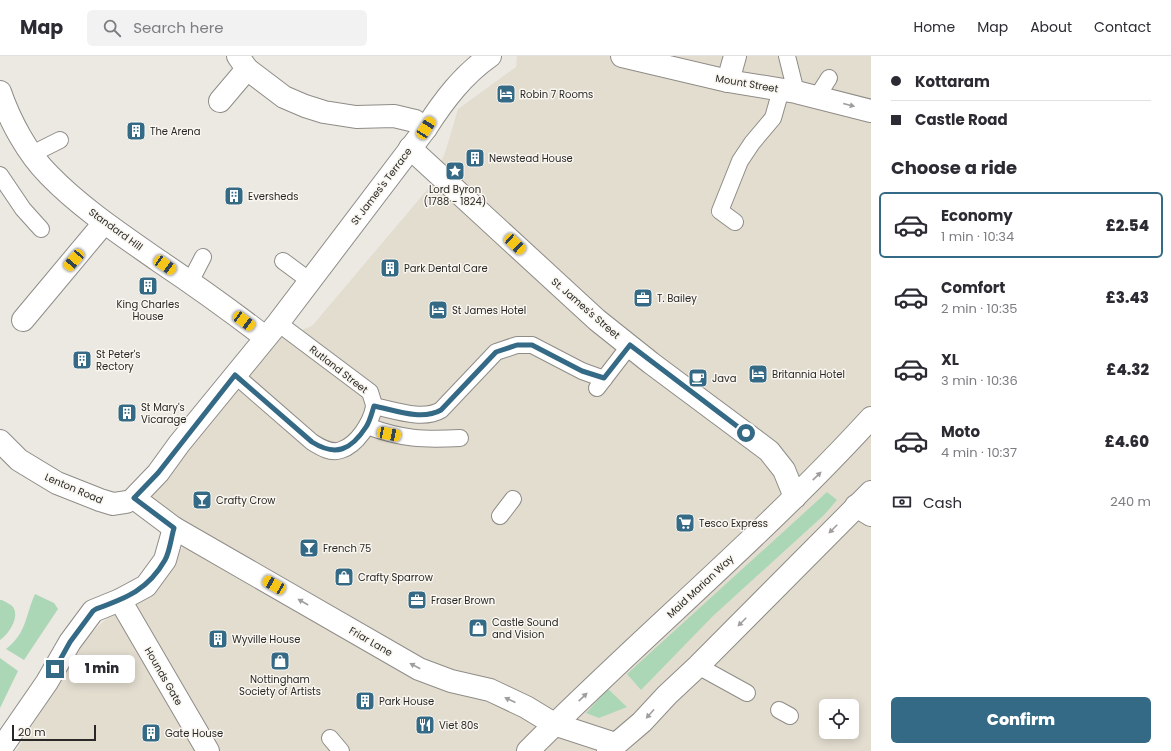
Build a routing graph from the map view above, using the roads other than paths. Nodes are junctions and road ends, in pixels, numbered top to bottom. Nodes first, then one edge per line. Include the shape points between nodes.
1 (490, 56) edge
2 (622, 56) edge
3 (735, 56) edge
4 (787, 56) edge
5 (243, 63) edge
6 (829, 78) dead end
7 (728, 81) junction
8 (0, 92) edge
9 (798, 93) junction
10 (220, 101) dead end
11 (871, 110) edge
12 (426, 128) junction
13 (60, 140) dead end
14 (410, 148) junction
15 (32, 154) junction
16 (0, 176) edge
17 (735, 222) dead end
18 (104, 223) junction
19 (41, 229) dead end
20 (203, 257) dead end
21 (283, 261) dead end
22 (310, 281) junction
23 (190, 282) junction
24 (23, 320) dead end
25 (272, 330) junction
26 (630, 345) junction
27 (235, 375) junction
28 (374, 406) junction
29 (871, 418) edge
30 (367, 426) junction
31 (460, 438) dead end
32 (0, 442) edge
33 (795, 497) junction
34 (512, 499) dead end
35 (130, 500) junction
36 (866, 505) edge
37 (500, 516) dead end
38 (174, 528) junction
39 (120, 600) junction
40 (698, 666) junction
41 (747, 693) dead end
42 (554, 724) junction
43 (330, 738) dead end
44 (615, 749) edge
45 (0, 750) edge
46 (208, 751) edge
47 (341, 751) edge
48 (528, 751) edge

1 - 12 street, St James's Terrace via 463,78 442,102
2 - 7 street, Mount Street
3 - 7 street
4 - 9 lane
5 - 10 street
5 - 12 street via 284,97 305,106 356,117 394,116 415,121
6 - 9 lane
7 - 9 street, Mount Street
8 - 15 street, Standard Hill via 15,127
9 -> 11 street, Mount Street
9 - 17 lane via 773,118 740,161 720,211
12 - 14 street, St James's Terrace
13 - 15 lane
14 - 22 street, St James's Terrace
14 - 26 street, St. James's Street via 597,320
15 - 18 street, Standard Hill via 48,175
16 - 19 lane
18 - 23 street, Standard Hill
18 - 24 street
20 - 23 lane
21 - 22 lane
22 - 25 street, St James's Terrace
23 - 25 street, Standard Hill
25 - 27 street
25 - 28 lane, Rutland Street via 370,392
26 - 28 lane via 600,383 532,345 517,345 496,352 437,412 422,415
26 - 33 street, St. James's Street via 769,451 784,470
27 - 30 lane via 312,442 324,449 340,451 353,443
27 - 35 street via 158,473
28 - 30 lane
33 -> 29 street, Maid Marian Way
30 - 31 lane via 389,434 429,440
32 - 35 street, Lenton Road via 19,460 57,483 113,504
42 -> 33 street, Maid Marian Way
34 - 37 lane
35 - 38 street, Friar Lane
36 -> 40 street
38 - 39 street via 165,560 146,586
42 -> 38 street, Friar Lane via 490,690 451,681 419,669
39 - 45 street via 93,611
39 - 46 street, Hounds Gate
40 - 41 lane
40 -> 44 street
42 - 44 street, Friar Lane
42 - 48 street, Maid Marian Way
43 - 47 lane

